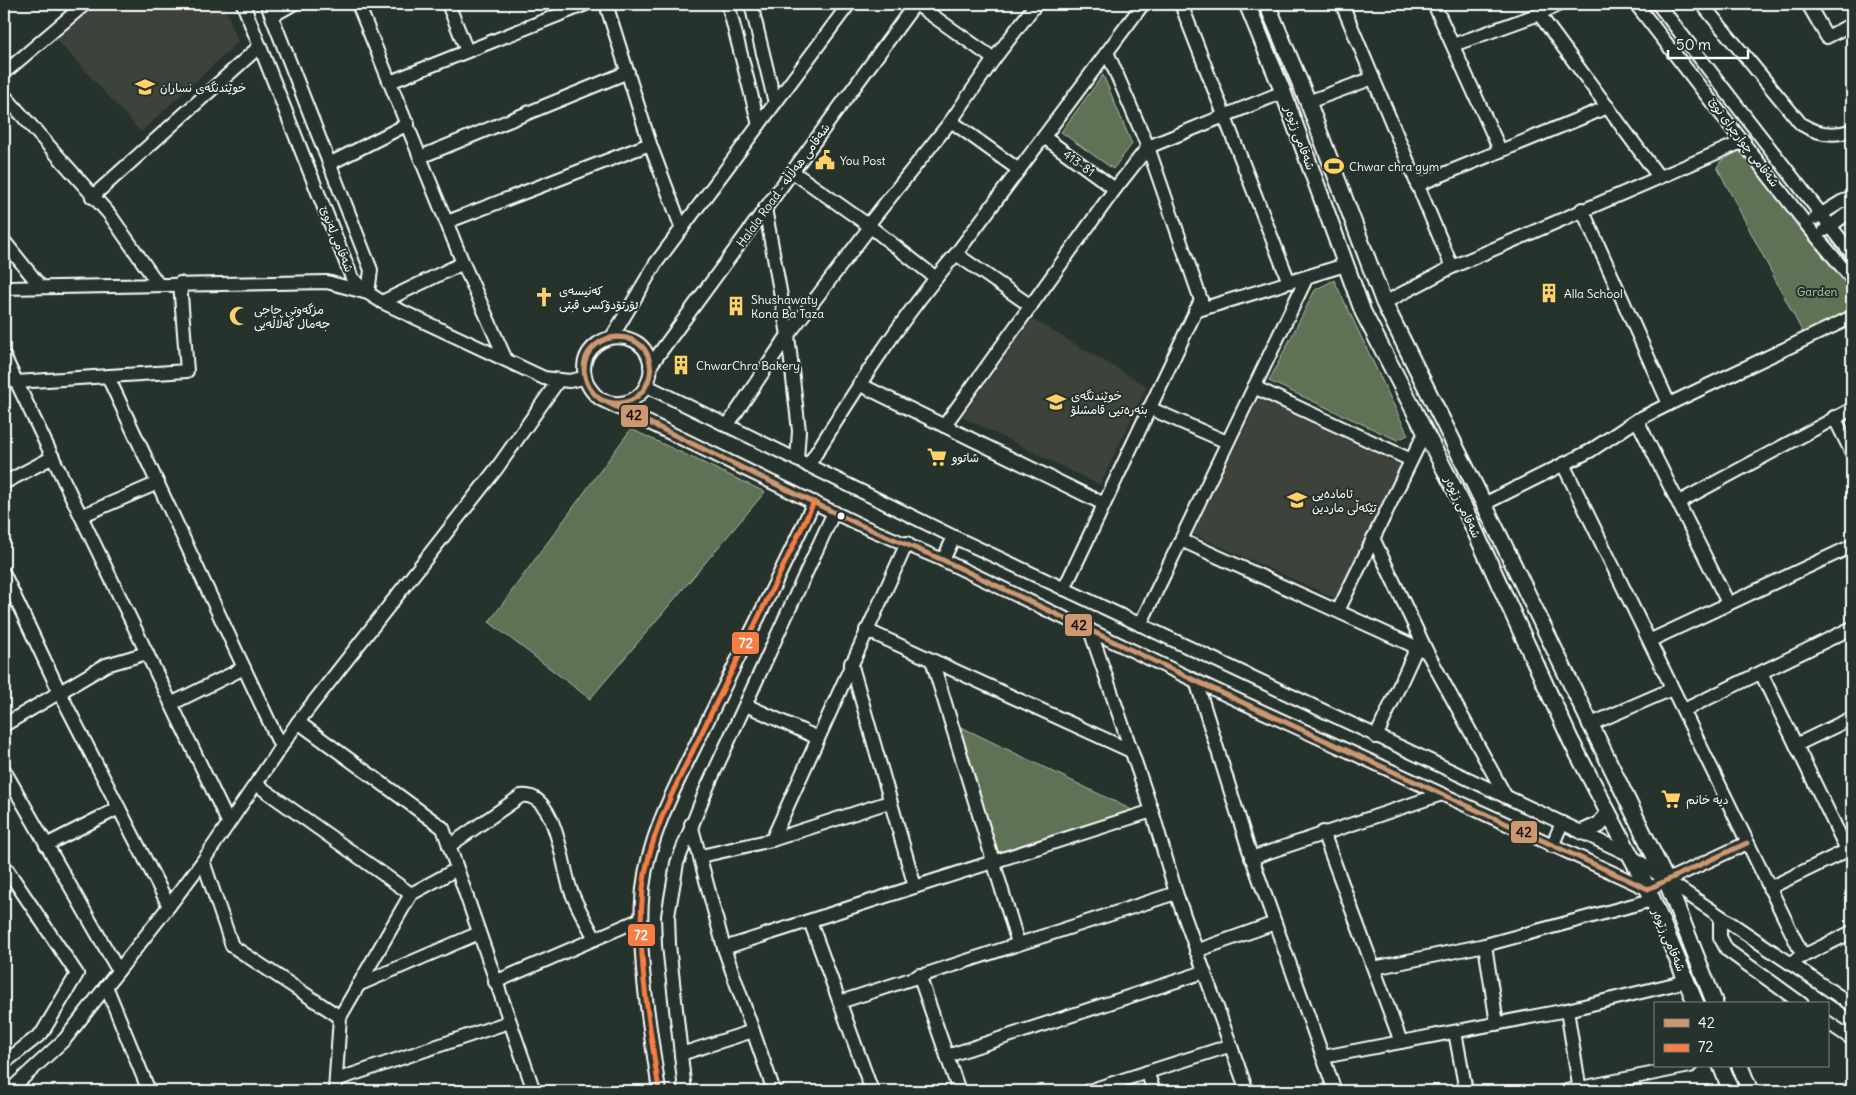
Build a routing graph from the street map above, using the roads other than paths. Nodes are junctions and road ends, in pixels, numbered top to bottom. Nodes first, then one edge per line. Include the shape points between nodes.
1 (85, 4) edge
2 (243, 4) edge
3 (267, 4) edge
4 (293, 4) edge
5 (358, 4) edge
6 (448, 4) edge
7 (586, 4) edge
8 (606, 4) edge
9 (728, 4) edge
10 (751, 4) edge
11 (849, 4) edge
12 (915, 4) edge
13 (1036, 4) edge
14 (1143, 4) edge
15 (1181, 4) edge
16 (1247, 4) edge
17 (1268, 4) edge
18 (1342, 4) edge
19 (1434, 4) edge
20 (1560, 4) edge
21 (1636, 4) edge
22 (1658, 4) edge
23 (1808, 4) edge
24 (1708, 5) edge
25 (1539, 14) junction
26 (272, 16) junction
27 (1852, 24) edge
28 (1453, 45) junction
29 (260, 46) junction
30 (467, 51) junction
31 (1107, 52) junction
32 (994, 59) junction
33 (628, 72) junction
34 (4, 73) edge
35 (1373, 78) junction
36 (390, 82) junction
37 (1283, 92) junction
38 (4, 95) edge
39 (1308, 102) junction
40 (776, 103) junction
41 (1608, 107) junction
42 (1225, 117) junction
43 (951, 121) junction
44 (408, 124) junction
45 (759, 125) junction
46 (1852, 130) edge
47 (319, 134) junction
48 (1044, 136) junction
49 (1744, 141) junction
50 (299, 144) junction
51 (650, 144) junction
52 (1148, 148) junction
53 (1500, 150) junction
54 (420, 157) junction
55 (331, 164) junction
56 (1019, 170) junction
57 (793, 172) junction
58 (1659, 176) junction
59 (1417, 185) junction
60 (1115, 189) junction
61 (92, 197) junction
62 (1852, 198) edge
63 (765, 208) junction
64 (1582, 209) junction
65 (1852, 210) edge
66 (1821, 215) junction
67 (447, 222) junction
68 (1806, 224) junction
69 (1830, 225) junction
70 (869, 226) junction
71 (682, 229) junction
72 (1818, 237) junction
73 (4, 241) edge
74 (956, 254) junction
75 (1852, 254) edge
76 (463, 263) junction
77 (1345, 265) junction
78 (1452, 267) junction
79 (1307, 277) junction
80 (936, 278) junction
81 (1852, 280) edge
82 (1289, 282) junction
83 (180, 283) junction
84 (158, 284) junction
85 (40, 286) junction
86 (4, 288) edge
87 (368, 292) junction
88 (382, 302) junction
89 (1384, 304) junction
90 (1031, 306) junction
91 (1200, 307) junction
92 (1852, 317) edge
93 (788, 335) junction
94 (612, 338) junction
95 (4, 356) edge
96 (506, 360) junction
97 (650, 366) junction
98 (108, 377) junction
99 (584, 378) junction
100 (558, 381) junction
101 (16, 382) junction
102 (859, 384) junction
103 (647, 386) junction
104 (1254, 387) junction
105 (600, 400) junction
106 (1669, 404) junction
107 (1150, 408) junction
108 (1852, 409) edge
109 (1834, 417) junction
110 (1637, 420) junction
111 (727, 426) junction
112 (944, 426) junction
113 (1425, 432) junction
114 (1227, 442) junction
115 (1852, 454) edge
116 (53, 457) junction
117 (796, 460) junction
118 (1411, 460) junction
119 (1564, 464) junction
120 (808, 466) junction
121 (4, 483) edge
122 (158, 483) junction
123 (814, 502) junction
124 (1679, 502) junction
125 (1104, 504) junction
126 (1484, 504) junction
127 (834, 512) junction
128 (81, 516) junction
129 (954, 537) junction
130 (1374, 538) junction
131 (1181, 540) junction
132 (907, 543) junction
133 (1852, 546) edge
134 (943, 560) junction
135 (4, 574) edge
136 (1064, 589) junction
137 (1728, 603) junction
138 (1338, 611) junction
139 (1140, 625) junction
140 (1852, 628) edge
141 (866, 630) junction
142 (1090, 630) junction
143 (1651, 640) junction
144 (1422, 649) junction
145 (147, 653) junction
146 (932, 660) junction
147 (852, 662) junction
148 (244, 668) junction
149 (1761, 673) junction
150 (1196, 681) junction
151 (1672, 689) junction
152 (60, 693) junction
153 (171, 704) junction
154 (746, 705) junction
155 (1684, 710) junction
156 (1852, 718) edge
157 (298, 722) junction
158 (4, 725) edge
159 (1589, 725) junction
160 (1376, 737) junction
161 (818, 738) junction
162 (1796, 745) junction
163 (281, 747) junction
164 (1131, 752) junction
165 (4, 770) edge
166 (256, 784) junction
167 (1442, 794) junction
168 (1506, 797) junction
169 (889, 802) junction
170 (119, 808) junction
171 (1152, 811) junction
172 (1608, 814) junction
173 (228, 822) junction
174 (1562, 823) junction
175 (691, 824) junction
176 (1323, 832) junction
177 (1583, 832) junction
178 (772, 840) junction
179 (1747, 843) junction
180 (46, 845) junction
181 (449, 846) junction
182 (1552, 846) junction
183 (1850, 849) edge
184 (1628, 854) junction
185 (701, 856) junction
186 (1251, 858) junction
187 (994, 860) junction
188 (203, 862) junction
189 (4, 865) edge
190 (457, 869) junction
191 (1666, 880) junction
192 (915, 887) junction
193 (1769, 888) junction
194 (1176, 893) junction
195 (411, 894) junction
196 (1650, 894) junction
197 (169, 906) junction
198 (1720, 917) junction
199 (641, 920) junction
200 (810, 921) junction
201 (1275, 923) junction
202 (1852, 932) edge
203 (479, 933) junction
204 (595, 939) junction
205 (1018, 943) junction
206 (1485, 946) junction
207 (724, 948) junction
208 (1196, 951) junction
209 (1803, 956) junction
210 (1788, 963) junction
211 (1374, 968) junction
212 (118, 970) junction
213 (1204, 972) junction
214 (919, 976) junction
215 (1687, 981) junction
216 (495, 982) junction
217 (358, 985) junction
218 (106, 986) junction
219 (840, 1002) junction
220 (1695, 1002) edge
221 (1714, 1002) edge
222 (1799, 1002) edge
223 (1850, 1002) edge
224 (1567, 1010) junction
225 (340, 1017) junction
226 (509, 1022) junction
227 (1828, 1023) edge
228 (1498, 1024) junction
229 (753, 1031) junction
230 (1455, 1032) junction
231 (1852, 1039) edge
232 (1401, 1042) junction
233 (1229, 1046) junction
234 (681, 1054) junction
235 (947, 1056) junction
236 (1323, 1057) junction
237 (4, 1063) edge
238 (1681, 1068) edge
239 (1722, 1068) edge
240 (1741, 1068) edge
241 (1147, 1072) junction
242 (335, 1086) edge
243 (143, 1089) edge
244 (1580, 1090) edge
245 (9, 1091) edge
246 (534, 1091) edge
247 (659, 1091) edge
248 (685, 1091) edge
249 (774, 1091) edge
250 (872, 1091) edge
251 (959, 1091) edge
252 (1088, 1091) edge
253 (1154, 1091) edge
254 (1247, 1091) edge
255 (1335, 1091) edge
256 (1466, 1091) edge
257 (1566, 1091) edge
258 (1731, 1091) edge
259 (1750, 1091) edge

1 - 34 street
2 - 29 street, شەقامی لەنوێ
3 - 26 street, شەقامی لەنوێ
4 - 26 street
5 - 36 street
6 - 30 street
7 - 30 street
8 - 33 street
9 - 45 street
10 - 40 street
11 - 40 street
12 - 32 street
12 - 57 street, Halala Road - شەقامی هەڵاڵە
13 - 32 street
14 - 31 street
15 - 42 street
16 - 37 main road, شەقامی زێوەر
17 - 39 main road, شەقامی زێوەر
18 - 35 street
19 - 28 street
20 - 25 street
21 - 49 street, شەقامی چوارچرای نوێ
22 - 66 street, شەقامی چوارچرای نوێ
23 - 27 street via 1827,37
24 - 46 street via 1801,124 1814,132 1826,134
25 - 28 street
25 - 41 street
26 - 47 street, شەقامی لەنوێ
28 - 53 street
29 - 50 street, شەقامی لەنوێ
29 - 61 street
30 - 36 street
31 - 48 street
31 - 52 street
32 - 43 street
33 - 51 street
33 - 54 street
35 - 39 street
35 - 59 street
36 - 44 street
37 - 42 street
37 - 77 main road, شەقامی زێوەر
38 - 61 street
39 - 89 main road, شەقامی زێوەر
40 - 45 street
41 - 53 street
41 - 58 street
42 - 52 street
42 - 82 street
43 - 56 street
43 - 70 street
44 - 54 street
44 - 55 street
45 - 71 street
47 - 50 street
47 - 55 street, شەقامی لەنوێ
48 - 56 street
48 - 60 street, 413-81
49 - 58 street
49 - 68 street, شەقامی چوارچرای نوێ
50 - 87 street, شەقامی لەنوێ via 352,278
51 - 67 street
51 - 71 street
52 - 60 street
52 - 91 street
53 - 59 street
54 - 67 street
55 - 87 street, شەقامی لەنوێ via 371,270
56 - 74 street
57 - 63 street, Halala Road - شەقامی هەڵاڵە
57 - 70 street
58 - 64 street
59 - 78 street
60 - 90 street
61 - 84 street via 110,215
62 - 66 street
63 - 93 street
63 - 97 street, Halala Road - شەقامی هەڵاڵە
64 - 78 street
64 - 106 street
65 - 69 street
66 - 68 street
66 - 69 street, شەقامی چوارچرای نوێ
67 - 76 street
68 - 72 street, شەقامی چوارچرای نوێ
69 - 72 street
69 - 75 street, شەقامی چوارچرای نوێ
70 - 80 street
70 - 93 street
71 - 94 street via 644,281
72 - 81 street, شەقامی چوارچرای نوێ
73 - 85 street
74 - 80 street
74 - 90 street
76 - 88 street
76 - 96 street
77 - 79 street
77 - 113 main road, شەقامی زێوەر via 1363,312
78 - 89 street
79 - 82 street
79 - 104 street
80 - 102 street
82 - 91 street
83 - 84 street
83 - 87 street via 327,282
83 - 98 street via 187,371
84 - 85 street
85 - 86 street
87 - 88 street
88 - 96 street
89 - 126 main road, شەقامی زێوەر
90 - 112 street
91 - 107 street
92 - 106 street
93 - 111 street
93 - 117 street via 799,432
94 - 97 street via 629,339 637,344 648,357
94 - 99 street via 603,340 590,352
95 - 101 street
96 - 100 street
97 - 103 street
98 - 101 street
98 - 122 street
99 - 100 street
99 - 105 street
100 - 157 street via 497,468
101 - 116 street
102 - 112 street
102 - 120 street
103 - 105 street via 640,396 626,404
103 - 111 street
104 - 114 street
104 - 118 street
105 - 123 street
106 - 110 street
107 - 114 street
107 - 125 street
108 - 109 street
109 - 115 street
109 - 124 street
110 - 119 street
110 - 124 street
111 - 117 street
112 - 125 street
113 - 118 street
113 - 172 main road, شەقامی زێوەر via 1464,506 1571,741
114 - 131 street
116 - 121 street
116 - 128 street
117 - 120 street
118 - 130 street
119 - 126 street
119 - 143 street via 1626,596
120 - 129 street
122 - 128 street
122 - 148 street
123 - 127 street
123 - 199 street via 662,817 643,886
124 - 137 street
125 - 136 street
126 - 159 main road, شەقامی زێوەر
127 - 132 street
127 - 154 street
128 - 145 street
129 - 134 street
129 - 136 street
130 - 138 street
130 - 144 street
131 - 138 street
131 - 139 street
132 - 134 street
132 - 141 street
133 - 137 street
134 - 142 street
135 - 152 street
136 - 139 street
137 - 143 street
138 - 144 street
139 - 160 street
140 - 149 street
141 - 146 street
141 - 147 street
142 - 150 street
142 - 164 street
143 - 151 street
144 - 160 street
144 - 168 street
145 - 152 street via 106,666
145 - 153 street
146 - 164 street
146 - 187 street
147 - 161 street
147 - 169 street
148 - 153 street
148 - 163 street
149 - 155 street
149 - 162 street
150 - 167 street
150 - 186 street
151 - 155 street
151 - 159 street
152 - 158 street
152 - 170 street
153 - 173 street
154 - 161 street
154 - 175 street
155 - 179 street
156 - 162 street
157 - 163 street
157 - 181 street via 443,828
159 - 191 main road, شەقامی زێوەر
160 - 168 street
161 - 178 street
162 - 183 street
163 - 166 street
164 - 171 street
165 - 180 street
166 - 173 street
166 - 195 street
167 - 176 street
167 - 182 street
168 - 174 street
169 - 178 street
169 - 192 street
170 - 180 street
170 - 197 street
171 - 187 street
171 - 194 street
172 - 177 main road via 1599,825
172 - 184 main road, شەقامی زێوەر
173 - 188 street
174 - 177 street
174 - 182 street
175 - 185 street
175 - 234 street via 676,864 668,916
176 - 186 street
176 - 211 street
177 - 184 street
178 - 185 street
179 - 191 street
179 - 193 street
180 - 212 street
181 - 190 street
181 - 204 street via 521,796 537,799 555,827 571,892
182 - 196 street
183 - 193 street
184 - 191 street
184 - 196 main road, شەقامی زێوەر
185 - 207 street
186 - 201 street
187 - 192 street
187 - 205 street
188 - 197 street
188 - 225 street via 232,946
189 - 237 street via 77,974 42,1033
190 - 195 street
190 - 203 street
191 - 196 street
191 - 198 street
191 - 221 main road, شەقامی زێوەر
192 - 200 street
193 - 209 street
194 - 205 street
194 - 208 street
195 - 217 street
196 - 206 street
196 - 215 main road, شەقامی زێوەر
197 - 212 street
198 - 210 street
198 - 222 street via 1720,937 1727,950
199 - 204 street
199 - 247 street via 645,987
200 - 207 street
200 - 219 street
201 - 208 street
201 - 236 street
202 - 209 street
203 - 216 street
203 - 217 street
204 - 216 street
205 - 214 street
206 - 211 street
206 - 228 street
207 - 229 street
208 - 213 street
209 - 210 street
210 - 223 street
211 - 232 street
212 - 218 street
213 - 233 street
213 - 235 street
214 - 219 street
214 - 235 street
215 - 220 main road, شەقامی زێوەر
215 - 224 street
216 - 226 street
217 - 225 street
218 - 243 street
218 - 245 street via 65,1040
219 - 250 street
224 - 228 street
224 - 244 street
225 - 242 street
226 - 242 street
226 - 246 street
227 - 231 street
228 - 230 street
229 - 234 street
229 - 249 street
230 - 232 street
230 - 256 street
232 - 236 street
233 - 241 street
233 - 254 street
234 - 248 street
235 - 251 street
236 - 255 street
238 - 244 street
239 - 258 main road
240 - 259 main road
241 - 252 street
241 - 253 street
244 - 257 street

